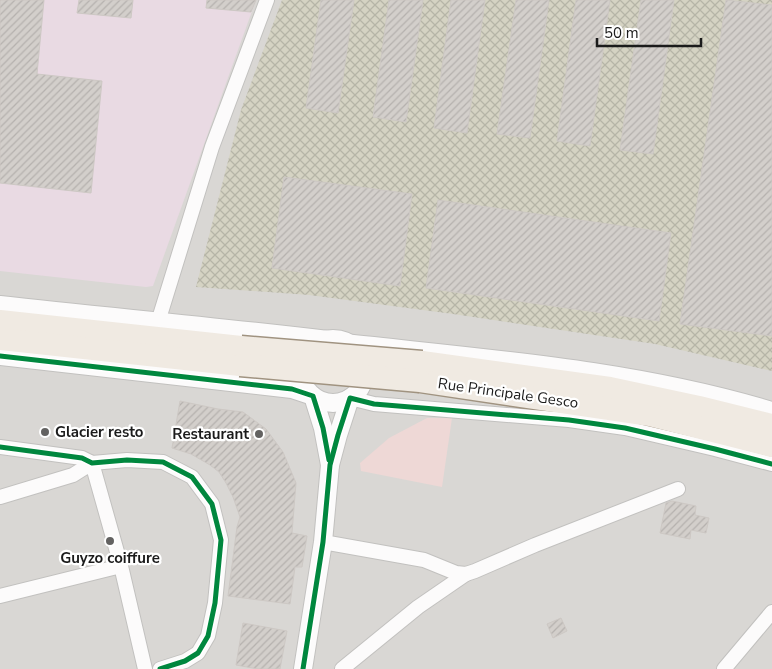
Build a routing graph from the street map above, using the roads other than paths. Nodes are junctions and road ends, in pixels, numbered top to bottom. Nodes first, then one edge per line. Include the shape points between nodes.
1 (267, 0) edge
2 (0, 305) edge
3 (0, 321) edge
4 (158, 322) junction
5 (65, 338) junction
6 (0, 339) edge
7 (336, 340) junction
8 (0, 356) edge
9 (421, 371) junction
10 (313, 396) junction
11 (350, 398) junction
12 (772, 409) edge
13 (772, 425) edge
14 (772, 446) edge
15 (0, 447) edge
16 (92, 463) junction
17 (772, 464) edge
18 (330, 465) junction
19 (678, 489) dead end
20 (0, 497) edge
21 (323, 542) junction
22 (121, 566) junction
23 (466, 574) junction
24 (0, 596) edge
25 (770, 618) edge
26 (145, 669) edge
27 (160, 669) edge
28 (303, 669) edge
29 (342, 669) edge
30 (724, 669) edge

1 - 4 street via 212,147
2 - 4 street
3 - 5 main road
4 - 7 street
5 - 6 main road
5 - 9 main road, Rue Principale Gesco, bridge
7 - 10 street via 318,343 304,358 302,379
7 - 11 street via 353,346 363,363 362,383
7 - 12 street via 556,364 646,378
8 - 10 street via 292,389
9 - 13 main road, Rue Principale Gesco via 610,388
9 - 14 main road, Rue Principale Gesco via 650,414
10 - 11 street via 331,403
10 - 18 street
11 - 17 street via 374,404 569,420 625,428
11 - 18 street
15 - 16 street via 82,458
16 - 20 street via 73,475
16 - 22 street
16 - 27 street via 127,460 163,462 192,477 212,504 221,540 215,603 208,636 198,653
18 - 21 street
19 - 23 street
21 - 23 street via 424,560
21 - 28 street
22 - 24 street
22 - 26 street
23 - 29 street via 418,607
25 - 30 street

